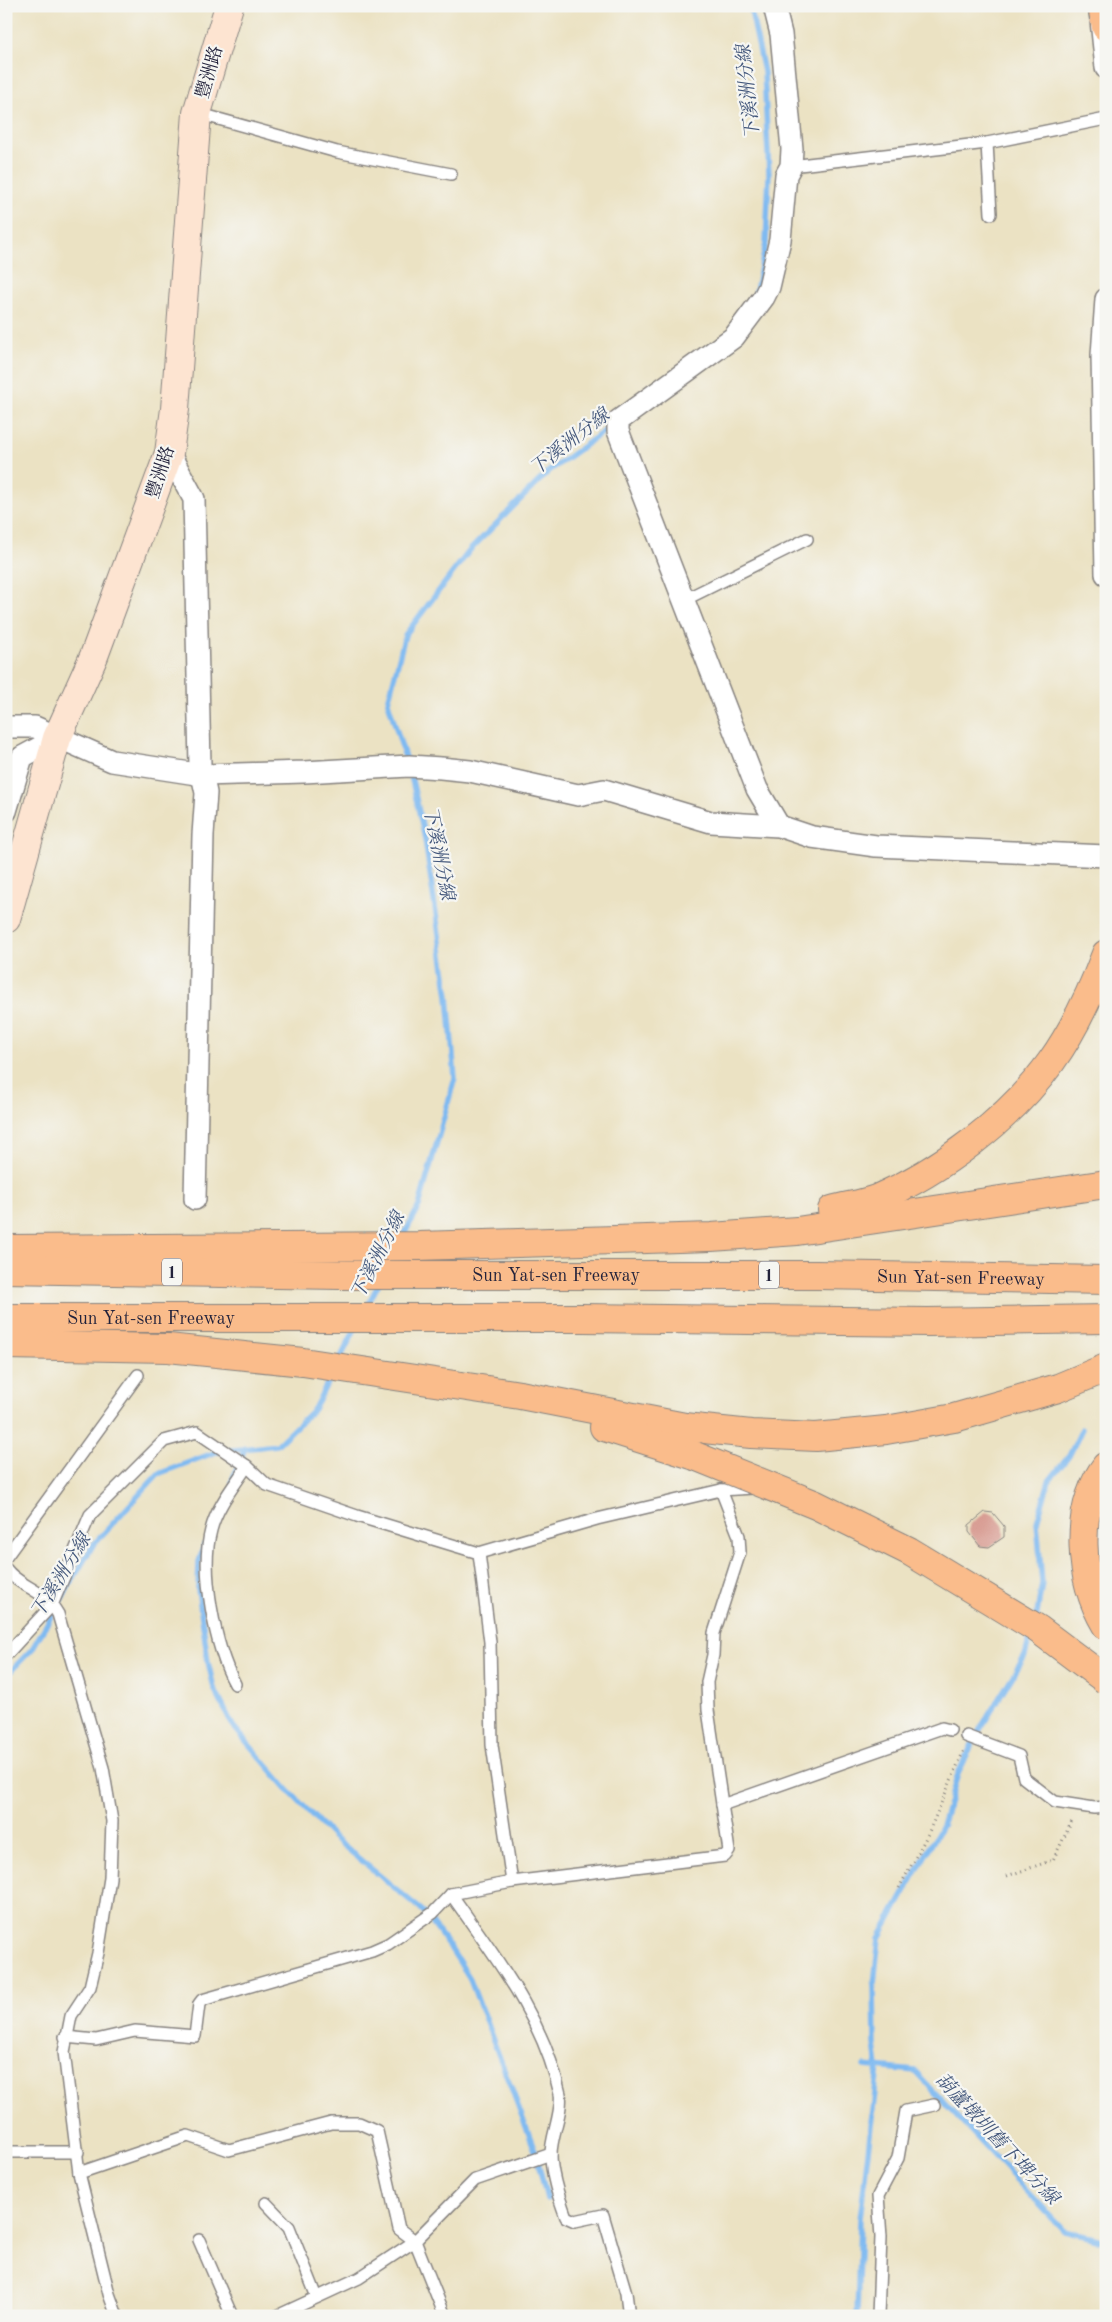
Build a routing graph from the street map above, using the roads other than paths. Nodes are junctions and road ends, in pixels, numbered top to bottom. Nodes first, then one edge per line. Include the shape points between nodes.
1 (229, 6) edge
2 (774, 6) edge
3 (1101, 6) edge
4 (1106, 27) edge
5 (1106, 68) edge
6 (197, 113) junction
7 (1106, 119) edge
8 (987, 143) junction
9 (791, 166) junction
10 (451, 174) dead end
11 (992, 214) dead end
12 (1106, 299) edge
13 (169, 453) junction
14 (807, 540) dead end
15 (1106, 574) edge
16 (682, 601) junction
17 (6, 727) edge
18 (57, 738) junction
19 (202, 775) junction
20 (6, 811) edge
21 (779, 826) junction
22 (1106, 856) edge
23 (6, 919) edge
24 (1106, 954) edge
25 (1106, 1184) edge
26 (195, 1198) dead end
27 (711, 1237) junction
28 (6, 1249) edge
29 (6, 1270) edge
30 (1106, 1280) edge
31 (6, 1318) edge
32 (1106, 1319) edge
33 (6, 1345) edge
34 (1106, 1368) edge
35 (138, 1375) dead end
36 (585, 1415) junction
37 (247, 1466) junction
38 (1106, 1466) edge
39 (721, 1490) junction
40 (479, 1553) junction
41 (6, 1557) edge
42 (6, 1569) edge
43 (52, 1604) junction
44 (1106, 1625) edge
45 (6, 1655) edge
46 (1106, 1671) edge
47 (1106, 1680) edge
48 (235, 1684) dead end
49 (950, 1730) dead end
50 (968, 1737) road end
51 (722, 1805) junction
52 (1106, 1807) edge
53 (512, 1882) junction
54 (447, 1897) junction
55 (65, 2037) junction
56 (934, 2106) dead end
57 (6, 2152) edge
58 (78, 2152) junction
59 (551, 2154) junction
60 (79, 2173) junction
61 (266, 2203) dead end
62 (199, 2240) dead end
63 (414, 2241) junction
64 (317, 2297) junction
65 (117, 2316) edge
66 (232, 2316) edge
67 (277, 2316) edge
68 (445, 2316) edge
69 (629, 2316) edge
70 (878, 2316) edge

1 - 6 street, 豐洲路
2 - 9 street via 781,34
3 - 4 highway
3 - 5 street
6 - 10 lane via 337,152
6 - 13 street, 豐洲路
7 - 8 lane
8 - 9 lane
8 - 11 lane
9 - 16 street via 786,175 780,240 764,297 734,337 618,421 618,431
12 - 15 street via 1102,355
13 - 18 street, 豐洲路 via 94,656
13 - 19 street via 194,499
14 - 16 lane
16 - 21 street via 757,789
17 - 18 street via 35,727
18 - 19 street via 112,762
18 - 20 street via 22,757
18 - 23 street, 豐洲路
19 - 21 street via 409,766 441,768 470,771 578,795 604,790 711,822
19 - 26 street via 206,792
21 - 22 street via 812,837 876,846
24 - 27 highway via 1095,983 1051,1062 978,1138 925,1173 875,1199
25 - 27 highway via 797,1231
27 - 28 highway via 419,1246
29 - 30 highway, Sun Yat-sen Freeway / 1
31 - 32 highway, Sun Yat-sen Freeway via 449,1317 928,1322
33 - 36 highway via 168,1348 303,1362 411,1378
34 - 36 highway via 1058,1388 954,1418 886,1430 816,1437 685,1428
35 - 41 lane
36 - 47 highway, bridge via 822,1507 909,1551 1038,1629
37 - 40 lane via 267,1485
37 - 43 lane via 197,1432 164,1441 90,1515
37 - 48 lane via 221,1505 207,1548 218,1644
38 - 44 highway via 1086,1507 1084,1547 1090,1587
39 - 40 lane via 597,1519
39 - 46 lane via 774,1486 854,1520 969,1579
39 - 51 lane via 740,1543 714,1633 708,1682 708,1710
40 - 53 lane via 490,1642 492,1745
42 - 43 lane
43 - 45 lane
43 - 55 lane via 58,1614 104,1768 113,1830 110,1878 98,1953 90,1987 71,2016
49 - 51 lane via 942,1728
50 - 52 lane via 1019,1756 1024,1778 1055,1802 1079,1807
51 - 53 lane via 729,1851 725,1856
53 - 54 lane
54 - 55 lane via 432,1913 372,1952 202,2000 195,2036 135,2030 96,2040
54 - 59 lane via 516,1986 543,2039 561,2096
55 - 58 lane
56 - 70 lane via 906,2111 898,2158 878,2196 881,2238
57 - 58 lane
58 - 60 lane
59 - 63 lane via 475,2180
59 - 69 lane via 559,2199 566,2217 575,2221 603,2215 626,2293
60 - 63 lane via 188,2136 229,2150 331,2123 359,2123 377,2131 399,2230
60 - 65 lane
61 - 64 lane via 289,2228
62 - 66 lane
63 - 64 lane via 359,2278
63 - 68 lane
64 - 67 lane

